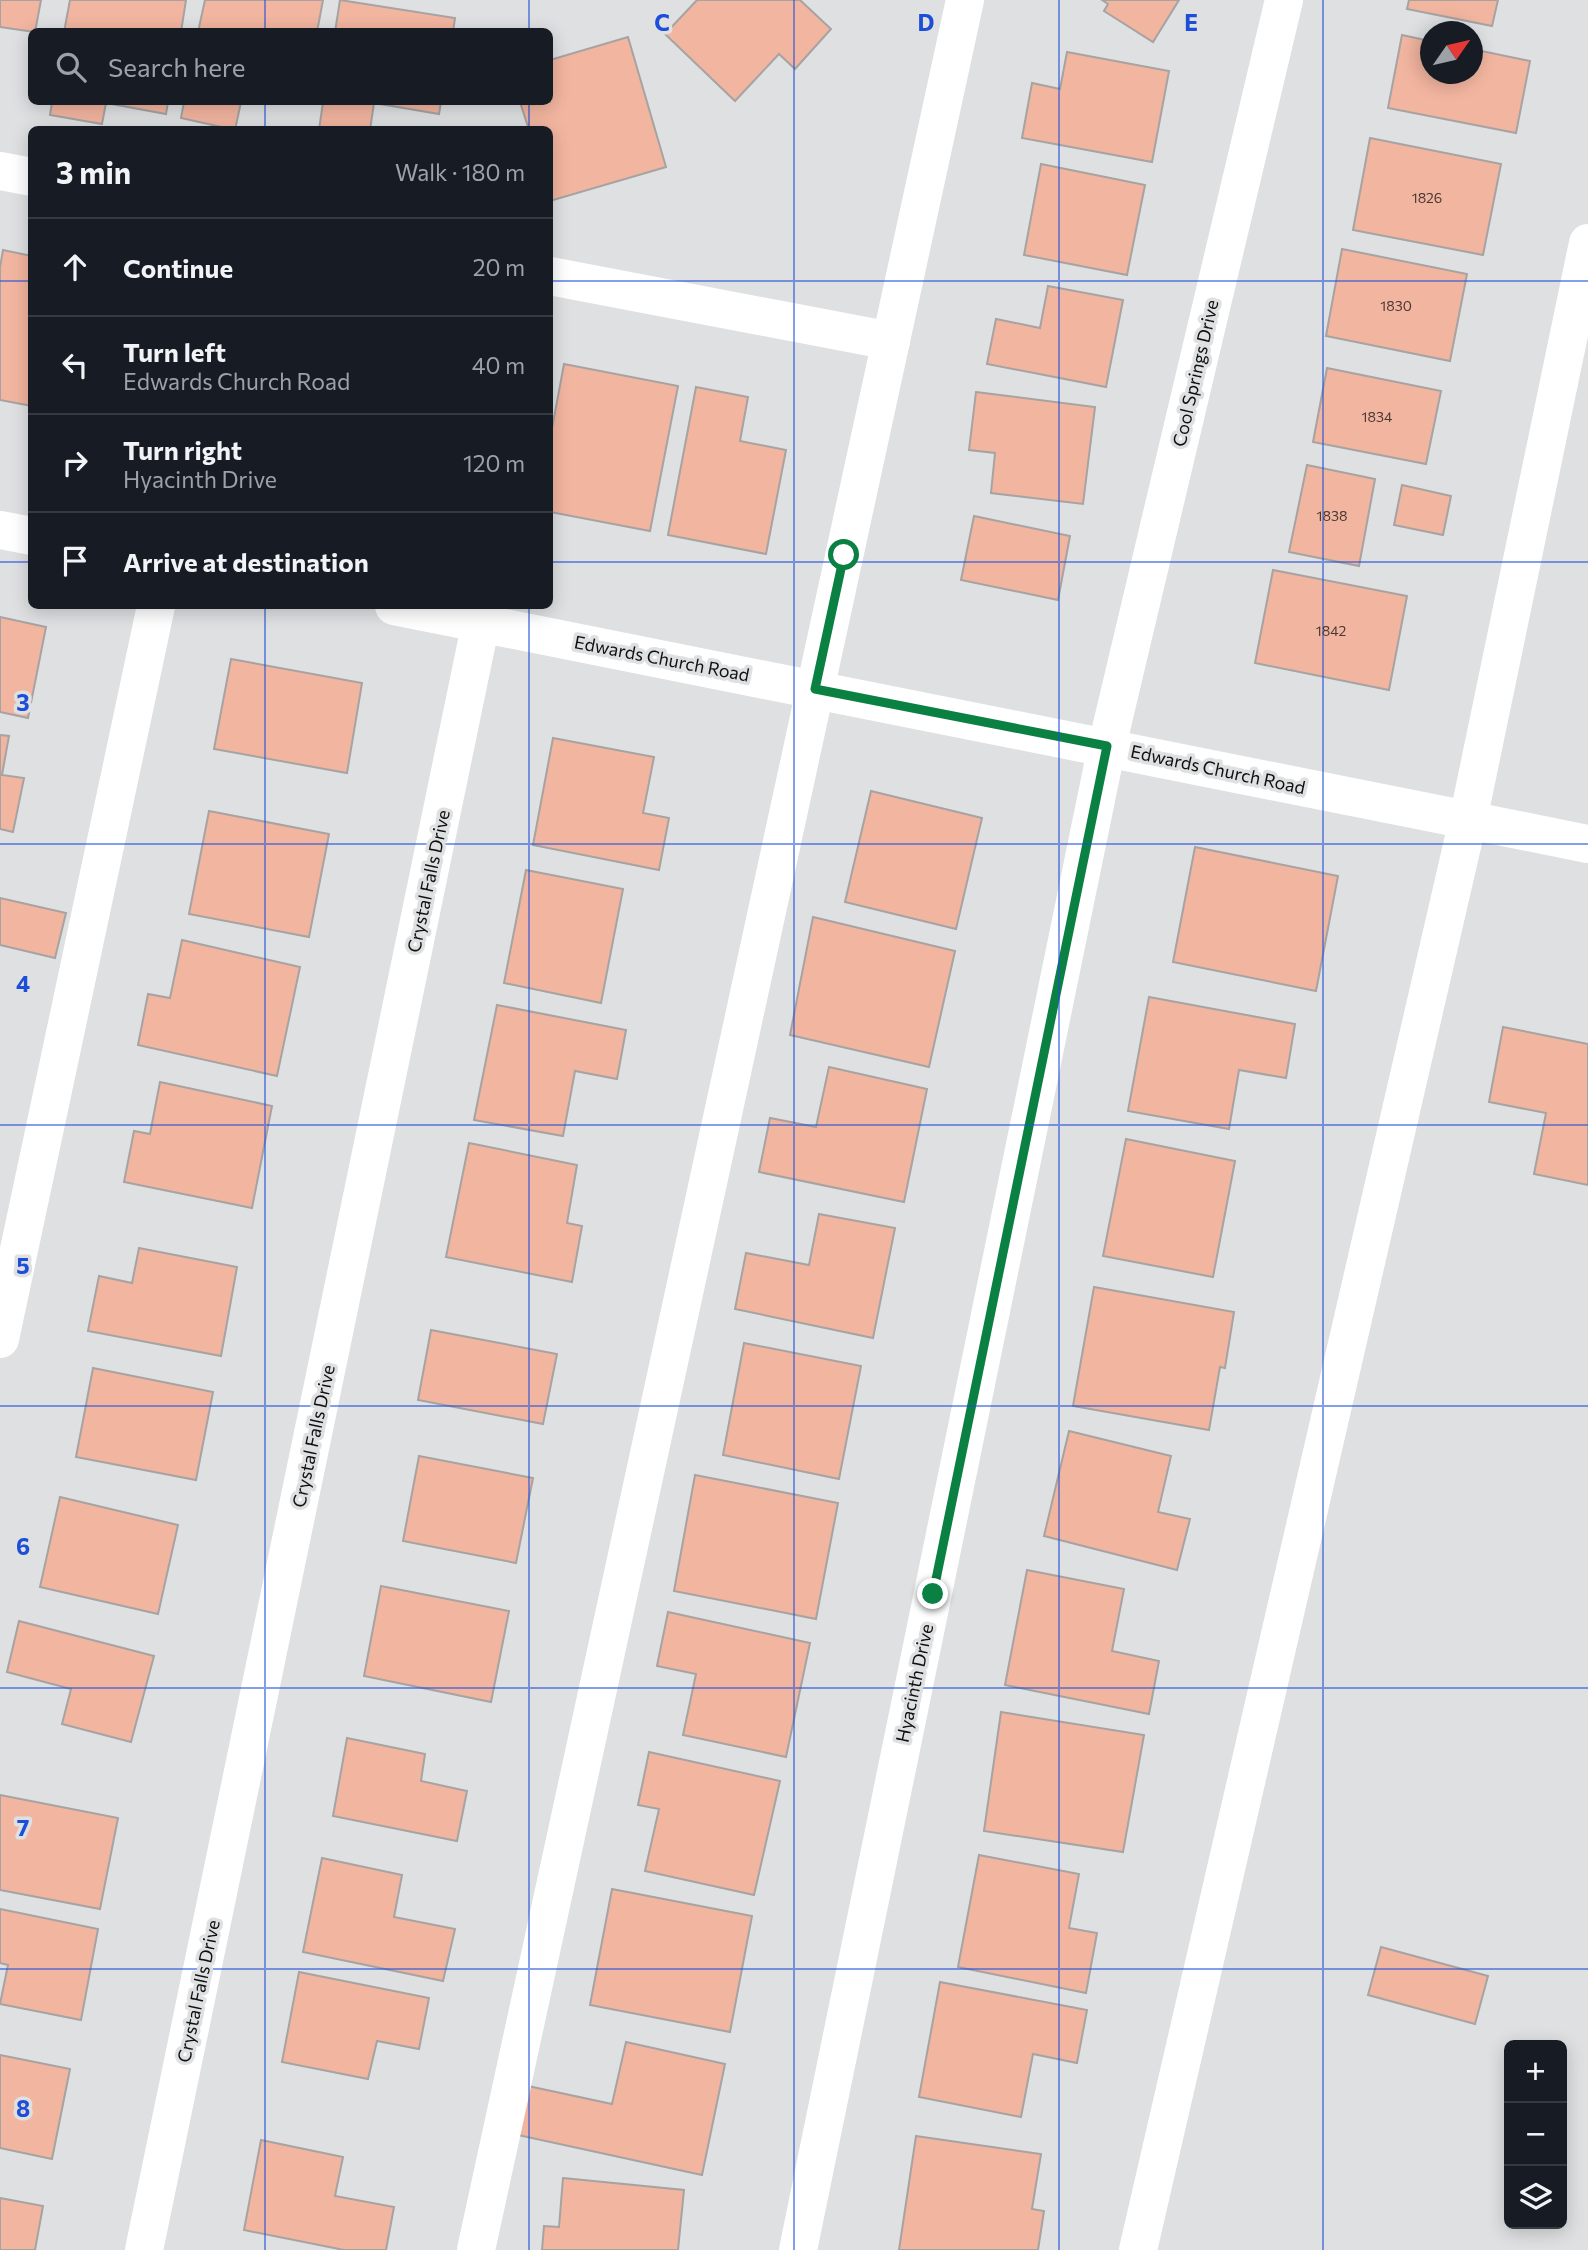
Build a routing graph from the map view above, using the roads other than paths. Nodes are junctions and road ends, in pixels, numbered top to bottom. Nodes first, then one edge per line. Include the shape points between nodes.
1 (965, 0) edge
2 (1284, 0) edge
3 (0, 171) edge
4 (28, 176) edge
5 (1588, 243) edge
6 (553, 277) edge
7 (891, 341) junction
8 (0, 530) edge
9 (28, 535) edge
10 (155, 609) edge
11 (410, 609) edge
12 (481, 622) junction
13 (815, 689) junction
14 (1107, 746) junction
15 (1468, 820) junction
16 (1588, 844) edge
17 (0, 1339) edge
18 (144, 2250) edge
19 (476, 2250) edge
20 (798, 2250) edge
21 (1138, 2250) edge

1 - 7 street
2 - 14 street, Cool Springs Drive
3 - 4 street
5 - 15 street
6 - 7 street
7 - 13 street
8 - 9 street
10 - 17 street
11 - 12 street, Edwards Church Road
12 - 13 street, Edwards Church Road
12 - 18 street, Crystal Falls Drive
13 - 14 street, Edwards Church Road
13 - 19 street
14 - 15 street, Edwards Church Road
14 - 20 street, Hyacinth Drive
15 - 16 street, Edwards Church Road
15 - 21 street

